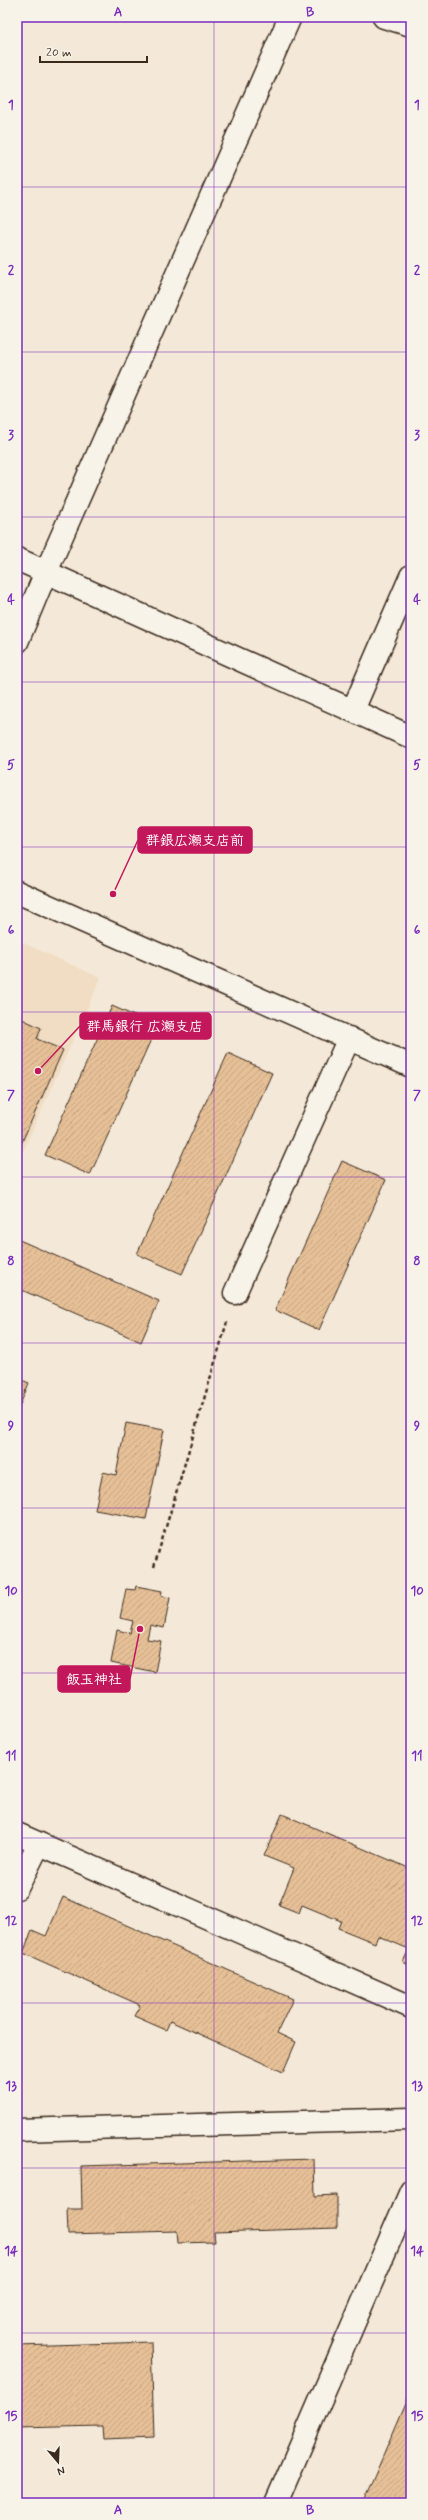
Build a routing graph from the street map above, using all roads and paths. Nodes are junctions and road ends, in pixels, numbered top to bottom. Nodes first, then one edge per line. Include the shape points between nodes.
1 (290, 17) edge
2 (384, 17) edge
3 (411, 26) edge
4 (17, 559) edge
5 (46, 572) junction
6 (411, 576) edge
7 (17, 642) edge
8 (352, 710) junction
9 (411, 737) edge
10 (17, 892) edge
11 (349, 1038) junction
12 (411, 1066) edge
13 (235, 1293) joint
14 (154, 1567) dead end
15 (17, 1834) edge
16 (38, 1844) junction
17 (17, 1888) edge
18 (411, 2007) edge
19 (411, 2119) edge
20 (17, 2130) edge
21 (411, 2191) edge
22 (276, 2503) edge

1 - 5 street
2 - 3 street
4 - 5 street
5 - 7 street
5 - 8 street
6 - 8 street
8 - 9 street
10 - 11 street
11 - 12 street
11 - 13 street
13 - 14 path
15 - 16 street
16 - 17 street
16 - 18 street
19 - 20 street
21 - 22 street

